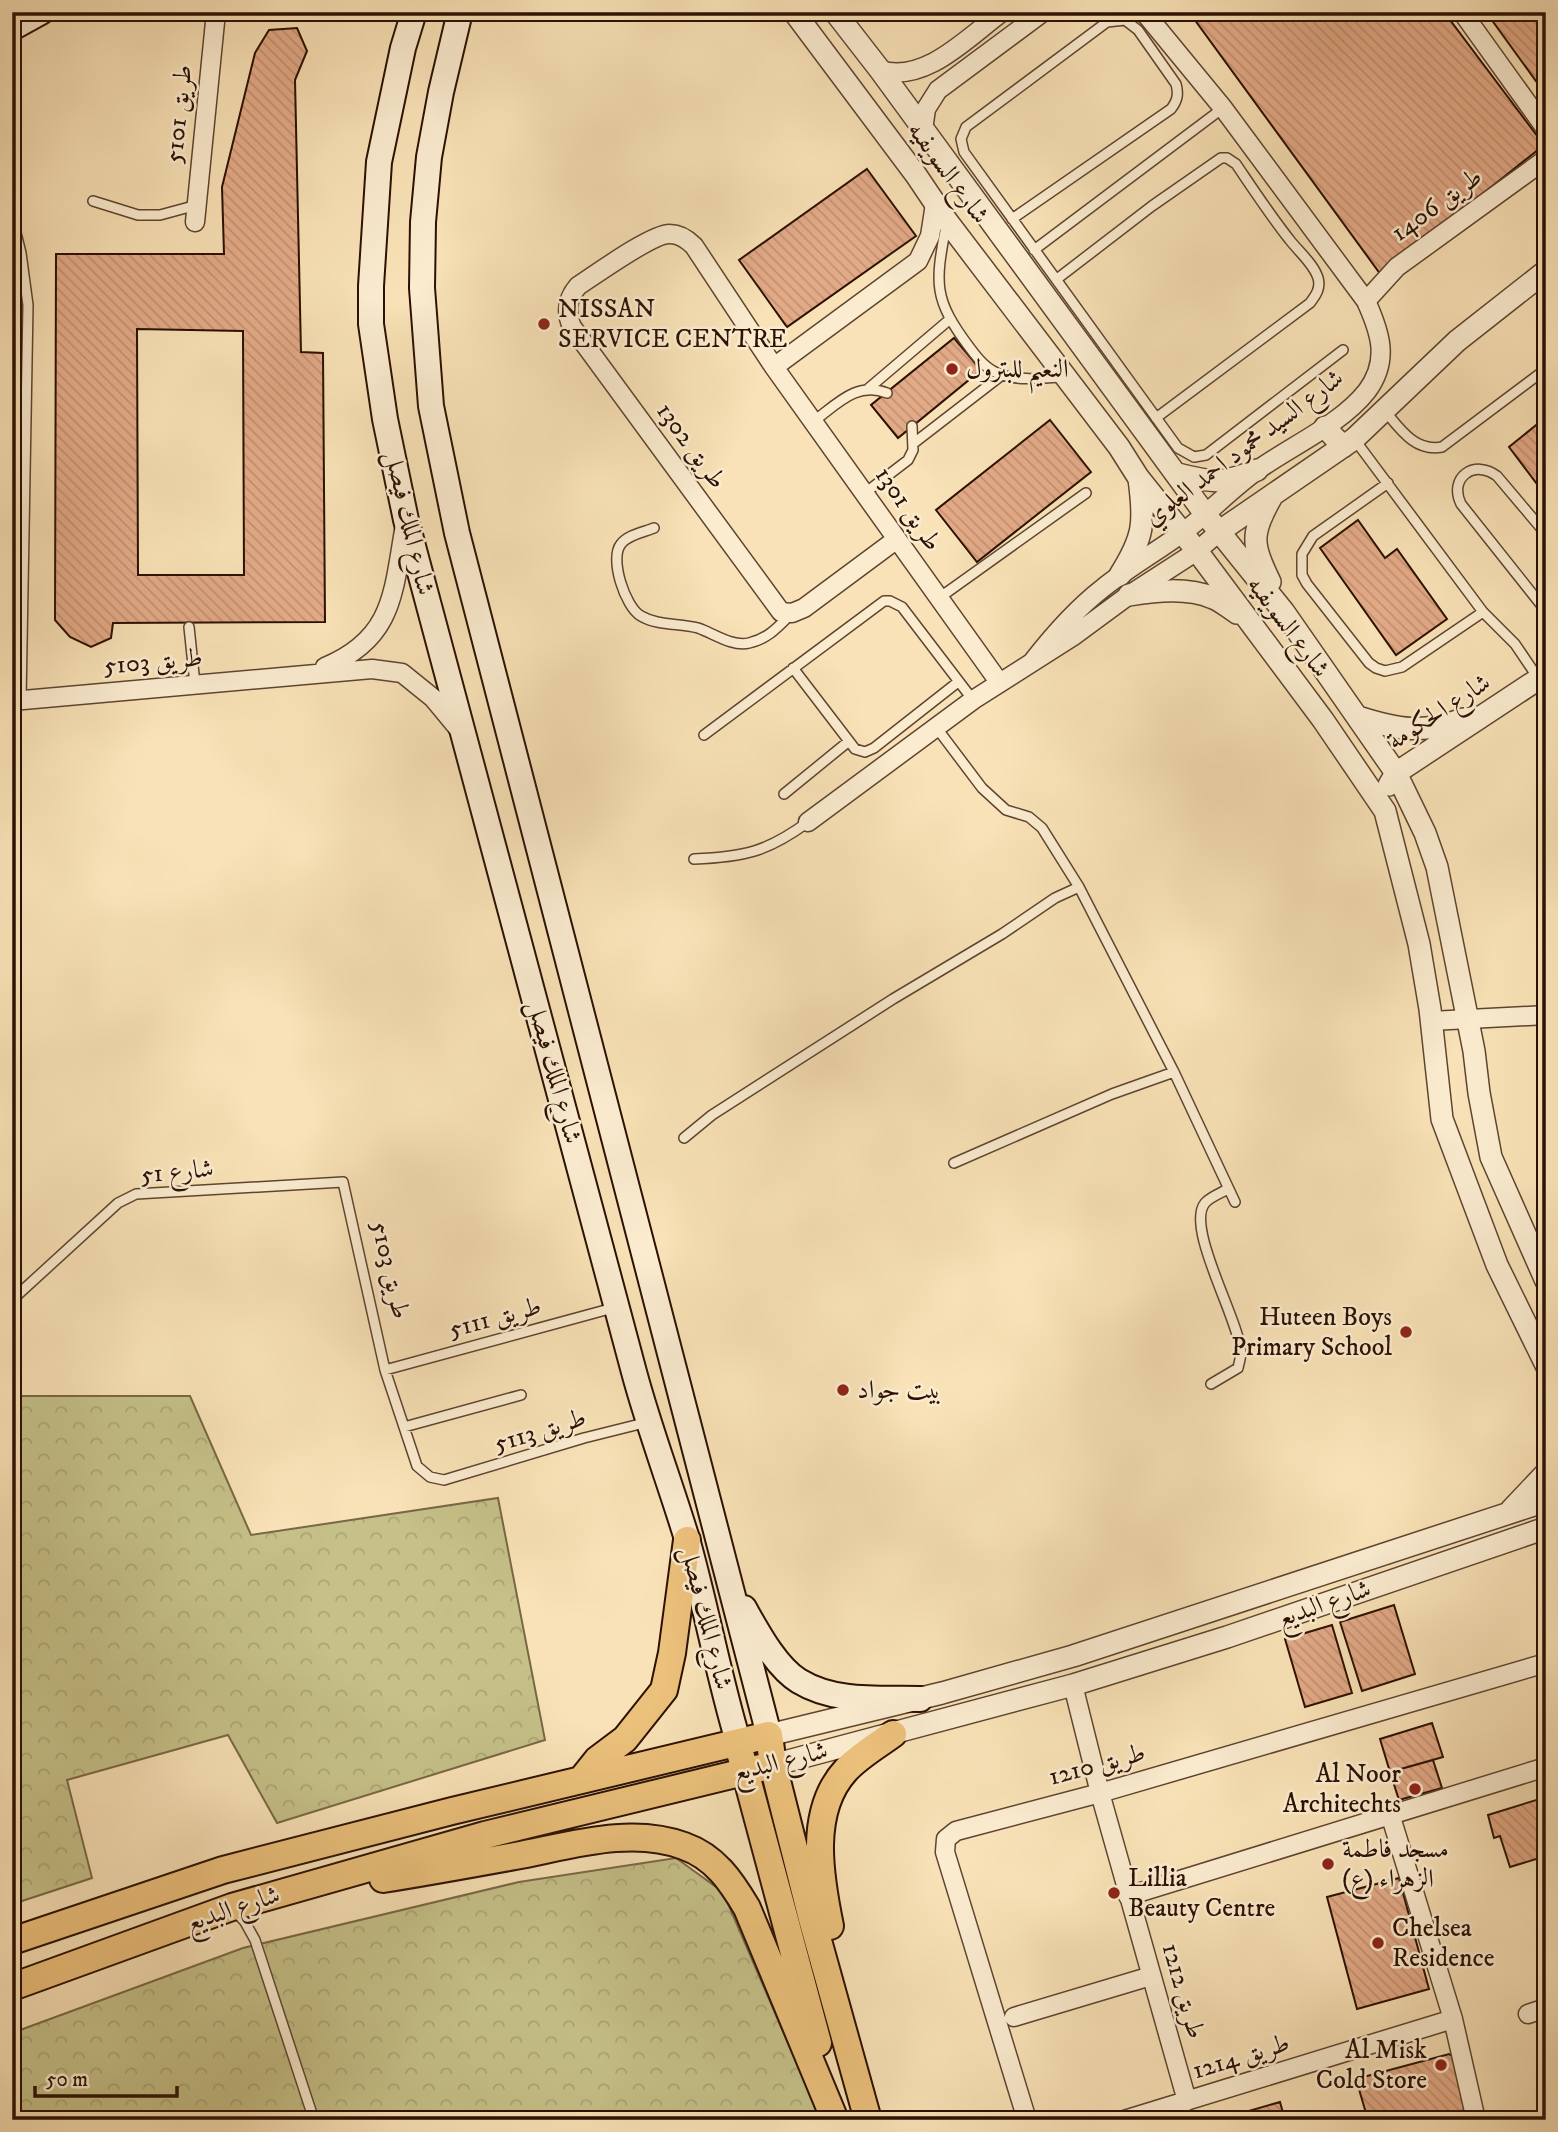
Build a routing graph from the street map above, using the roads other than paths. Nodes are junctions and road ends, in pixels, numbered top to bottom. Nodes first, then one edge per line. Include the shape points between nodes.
1 (41, 12) edge
2 (216, 12) edge
3 (395, 12) edge
4 (414, 12) edge
5 (794, 12) edge
6 (835, 12) edge
7 (1002, 12) edge
8 (1043, 12) edge
9 (1144, 12) edge
10 (1462, 12) edge
11 (464, 16) edge
12 (12, 29) edge
13 (403, 48) junction
14 (880, 70) junction
15 (1223, 108) junction
16 (923, 130) junction
17 (1546, 130) edge
18 (1546, 159) edge
19 (93, 201) dead end
20 (941, 212) junction
21 (196, 213) joint
22 (12, 217) edge
23 (1012, 219) junction
24 (680, 236) joint
25 (1034, 250) junction
26 (1546, 271) edge
27 (1057, 279) junction
28 (1366, 301) junction
29 (949, 320) junction
30 (1343, 350) dead end
31 (774, 367) junction
32 (1546, 369) edge
33 (1002, 375) junction
34 (1066, 377) junction
35 (869, 388) junction
36 (887, 393) dead end
37 (1385, 411) junction
38 (1156, 418) junction
39 (814, 421) junction
40 (912, 426) dead end
41 (1325, 427) junction
42 (914, 443) junction
43 (1349, 443) junction
44 (1257, 470) junction
45 (1178, 474) junction
46 (1138, 477) junction
47 (1388, 483) junction
48 (865, 493) junction
49 (1086, 493) dead end
50 (1273, 495) junction
51 (1205, 514) junction
52 (406, 520) junction
53 (654, 527) dead end
54 (1220, 531) junction
55 (1183, 533) junction
56 (1546, 534) edge
57 (897, 539) junction
58 (1198, 551) junction
59 (1120, 575) junction
60 (1129, 595) junction
61 (939, 598) junction
62 (1546, 611) edge
63 (1284, 612) junction
64 (1483, 612) junction
65 (792, 614) junction
66 (1250, 622) junction
67 (189, 627) dead end
68 (17, 647) edge
69 (1033, 661) junction
70 (793, 668) junction
71 (1542, 676) edge
72 (299, 677) junction
73 (958, 682) junction
74 (999, 682) junction
75 (195, 684) junction
76 (16, 700) edge
77 (973, 700) junction
78 (1504, 703) junction
79 (1358, 717) junction
80 (936, 727) junction
81 (704, 735) dead end
82 (465, 738) junction
83 (849, 741) junction
84 (1396, 773) junction
85 (784, 794) dead end
86 (1385, 811) junction
87 (808, 822) joint
88 (694, 859) dead end
89 (1079, 887) junction
90 (1546, 1015) edge
91 (1467, 1018) junction
92 (1431, 1021) junction
93 (1174, 1072) junction
94 (684, 1138) dead end
95 (954, 1163) dead end
96 (343, 1182) joint
97 (1228, 1189) junction
98 (1234, 1202) dead end
99 (1546, 1281) edge
100 (12, 1300) edge
101 (617, 1307) junction
102 (1541, 1357) edge
103 (385, 1370) junction
104 (1546, 1382) edge
105 (1211, 1384) dead end
106 (521, 1395) dead end
107 (648, 1422) junction
108 (404, 1427) junction
109 (1546, 1473) edge
110 (444, 1480) joint
111 (1546, 1501) edge
112 (1506, 1515) junction
113 (1546, 1528) edge
114 (687, 1540) junction
115 (729, 1582) junction
116 (1546, 1663) edge
117 (1073, 1685) junction
118 (920, 1699) junction
119 (893, 1734) junction
120 (769, 1735) junction
121 (738, 1741) junction
122 (773, 1765) junction
123 (1546, 1767) edge
124 (745, 1771) junction
125 (581, 1780) junction
126 (1100, 1793) junction
127 (1390, 1814) junction
128 (1128, 1896) junction
129 (244, 1904) junction
130 (12, 1941) edge
131 (1151, 1976) junction
132 (12, 1987) edge
133 (1546, 2008) edge
134 (1528, 2014) dead end
135 (1014, 2017) dead end
136 (1453, 2019) junction
137 (1187, 2101) junction
138 (314, 2120) edge
139 (837, 2120) edge
140 (868, 2120) edge
141 (1027, 2120) edge
142 (1124, 2120) edge
143 (1476, 2120) edge

1 - 12 main road
2 - 21 street, طريق 5101
3 - 13 main road
4 - 13 main road, شارع الملك فيصل
5 - 20 street, شارع السويفيه
6 - 14 street, شارع السويفيه
7 - 14 street via 924,69 908,74
8 - 16 street via 938,90 926,108
9 - 15 street, شارع السيد محمود احمد العلوي
10 - 17 street
11 - 115 main road, شارع الملك فيصل via 441,92 423,222 422,288 431,406 457,533
13 - 52 main road, شارع الملك فيصل via 379,162 371,324
14 - 16 street, شارع السويفيه
15 - 25 lane
15 - 28 street, شارع السيد محمود احمد العلوي
16 - 45 street, شارع السويفيه
18 - 28 street, طريق 1406 via 1397,267
19 - 21 lane via 138,215
20 - 29 lane via 938,270
20 - 31 street via 918,261
20 - 34 street, شارع السويفيه
22 - 68 lane via 28,305
23 - 23 lane via 964,152 962,133 1107,22 1125,20 1138,30 1176,85 1175,104
23 - 25 lane
24 - 31 street, طريق 1301 via 694,246
24 - 65 street, طريق 1302 via 656,237 578,286 570,295 568,316 776,607
25 - 27 lane
26 - 37 street, شارع السيد محمود احمد العلوي via 1457,341
27 - 38 lane
27 - 38 lane via 1221,158 1236,164 1313,268 1319,286 1310,303
28 - 41 street, شارع السيد محمود احمد العلوي via 1382,344 1380,360 1367,390
29 - 33 lane via 983,365
29 - 35 lane
30 - 38 lane via 1206,455 1194,457 1183,452
31 - 39 street, طريق 1301
32 - 37 lane via 1442,447 1416,443
33 - 34 lane
33 - 42 lane
34 - 46 street, شارع السويفيه
35 - 36 lane
35 - 39 lane via 851,394
37 - 43 street, شارع السيد محمود احمد العلوي
39 - 48 street, طريق 1301
40 - 42 lane
41 - 43 street
41 - 44 street, شارع السيد محمود احمد العلوي
42 - 48 lane via 908,460
43 - 47 lane
43 - 50 street, شارع السيد محمود احمد العلوي
44 - 45 street via 1214,482
44 - 51 street, شارع السيد محمود احمد العلوي
45 - 51 street, شارع السويفيه
46 - 55 street, شارع السويفيه
46 - 59 street via 1144,512 1137,548
47 - 64 lane
47 - 64 lane via 1306,544 1300,564 1307,584 1369,663 1385,671 1402,667
48 - 57 street, طريق 1301
49 - 61 lane
50 - 54 street, شارع السيد محمود احمد العلوي
50 - 63 street via 1255,534 1262,564
51 - 54 street, شارع السويفيه
51 - 55 street, شارع السيد محمود احمد العلوي
52 - 72 street, طريق 5103 via 386,617 369,640 344,659
52 - 82 main road, شارع الملك فيصل
53 - 65 lane via 623,540 616,551 631,609 641,616 746,644 769,635
54 - 58 street, شارع السيد محمود احمد العلوي
54 - 63 street, شارع السويفيه
55 - 58 street, شارع السويفيه
55 - 59 street, شارع السيد محمود احمد العلوي
56 - 62 lane via 1489,470 1470,471 1457,485 1461,504
57 - 61 street, طريق 1301
57 - 65 street
58 - 60 street, شارع السيد محمود احمد العلوي
58 - 66 street, شارع السويفيه
59 - 69 street, شارع السيد محمود احمد العلوي via 1073,614
60 - 66 street via 1165,590 1205,596
60 - 69 street, شارع السيد محمود احمد العلوي
61 - 74 street, طريق 1301
63 - 79 street, شارع السويفيه
64 - 71 lane
66 - 86 street, شارع السويفيه
67 - 75 lane
68 - 76 lane
69 - 74 street, شارع السيد محمود احمد العلوي
70 - 73 lane via 878,604 890,601 902,607
70 - 81 lane
70 - 83 lane
71 - 78 street, شارع الحكومة
72 - 75 street, طريق 5103
72 - 82 street, طريق 5103 via 372,669 402,673 433,698
73 - 77 lane
73 - 83 lane via 870,751 860,751
74 - 77 street, شارع السيد محمود احمد العلوي
75 - 76 street, طريق 5103
77 - 80 street, شارع السيد محمود احمد العلوي
78 - 79 street via 1440,728 1416,730
78 - 84 street, شارع الحكومة
79 - 84 street, شارع السويفيه
80 - 87 street, شارع السيد محمود احمد العلوي
80 - 89 lane via 982,788 1006,810 1029,817 1042,828
82 - 101 main road, شارع الملك فيصل
83 - 85 lane
84 - 86 street, شارع الحكومة via 1388,788
84 - 91 street, شارع السويفيه via 1426,833 1437,867
86 - 92 street, شارع السويفيه via 1419,944
87 - 88 lane via 755,853
89 - 93 lane
89 - 94 lane via 893,999 712,1115
90 - 91 street
91 - 92 street
91 - 99 street, شارع السويفيه via 1491,1157
92 - 102 street, شارع السويفيه via 1442,1119 1497,1265
93 - 95 lane
93 - 97 lane
96 - 100 lane, شارع 51 via 136,1194 118,1203
96 - 103 lane, طريق 5103
97 - 98 lane
97 - 105 lane via 1205,1203 1202,1241 1241,1353 1238,1368
101 - 103 lane, طريق 5111
101 - 107 main road, شارع الملك فيصل
102 - 104 street, شارع السويفيه
103 - 108 lane, طريق 5103
106 - 108 lane
107 - 110 lane, طريق 5113
107 - 114 main road, شارع الملك فيصل
108 - 110 lane, طريق 5103 via 417,1466 430,1477
109 - 112 street
111 - 112 street, شارع البديع
112 - 118 street, شارع البديع via 1073,1656
113 - 117 street, شارع البديع
114 - 121 main road, شارع الملك فيصل
114 - 125 main road via 664,1690 625,1739 597,1760
115 - 118 main road via 772,1654 797,1680 830,1695
115 - 120 main road, شارع الملك فيصل
116 - 126 street, طريق 1210
117 - 119 street, شارع البديع
117 - 126 street, طريق 1212
118 - 120 street, شارع البديع
119 - 122 street, شارع البديع
119 - 140 main road via 837,1782 819,1842 825,1903
120 - 121 main road, شارع البديع
120 - 122 main road, شارع الملك فيصل
121 - 124 main road, شارع الملك فيصل
121 - 125 main road, شارع البديع
122 - 124 main road, شارع البديع
122 - 140 main road, شارع الملك فيصل
123 - 127 street
124 - 129 main road, شارع البديع via 485,1835
124 - 139 main road, شارع الملك فيصل
125 - 130 main road, شارع البديع via 223,1870
126 - 128 street, طريق 1212
126 - 141 street, طريق 1210 via 956,1831 946,1839 945,1852
127 - 128 street
127 - 136 street
128 - 131 street, طريق 1212
129 - 132 main road, شارع البديع
129 - 138 lane via 245,1922 255,1940
129 - 139 main road via 607,1839 651,1837 684,1846 717,1865 747,1908
131 - 135 street
131 - 137 street, طريق 1212
133 - 134 street
136 - 137 street, طريق 1214
136 - 143 street
137 - 142 street, طريق 1214

